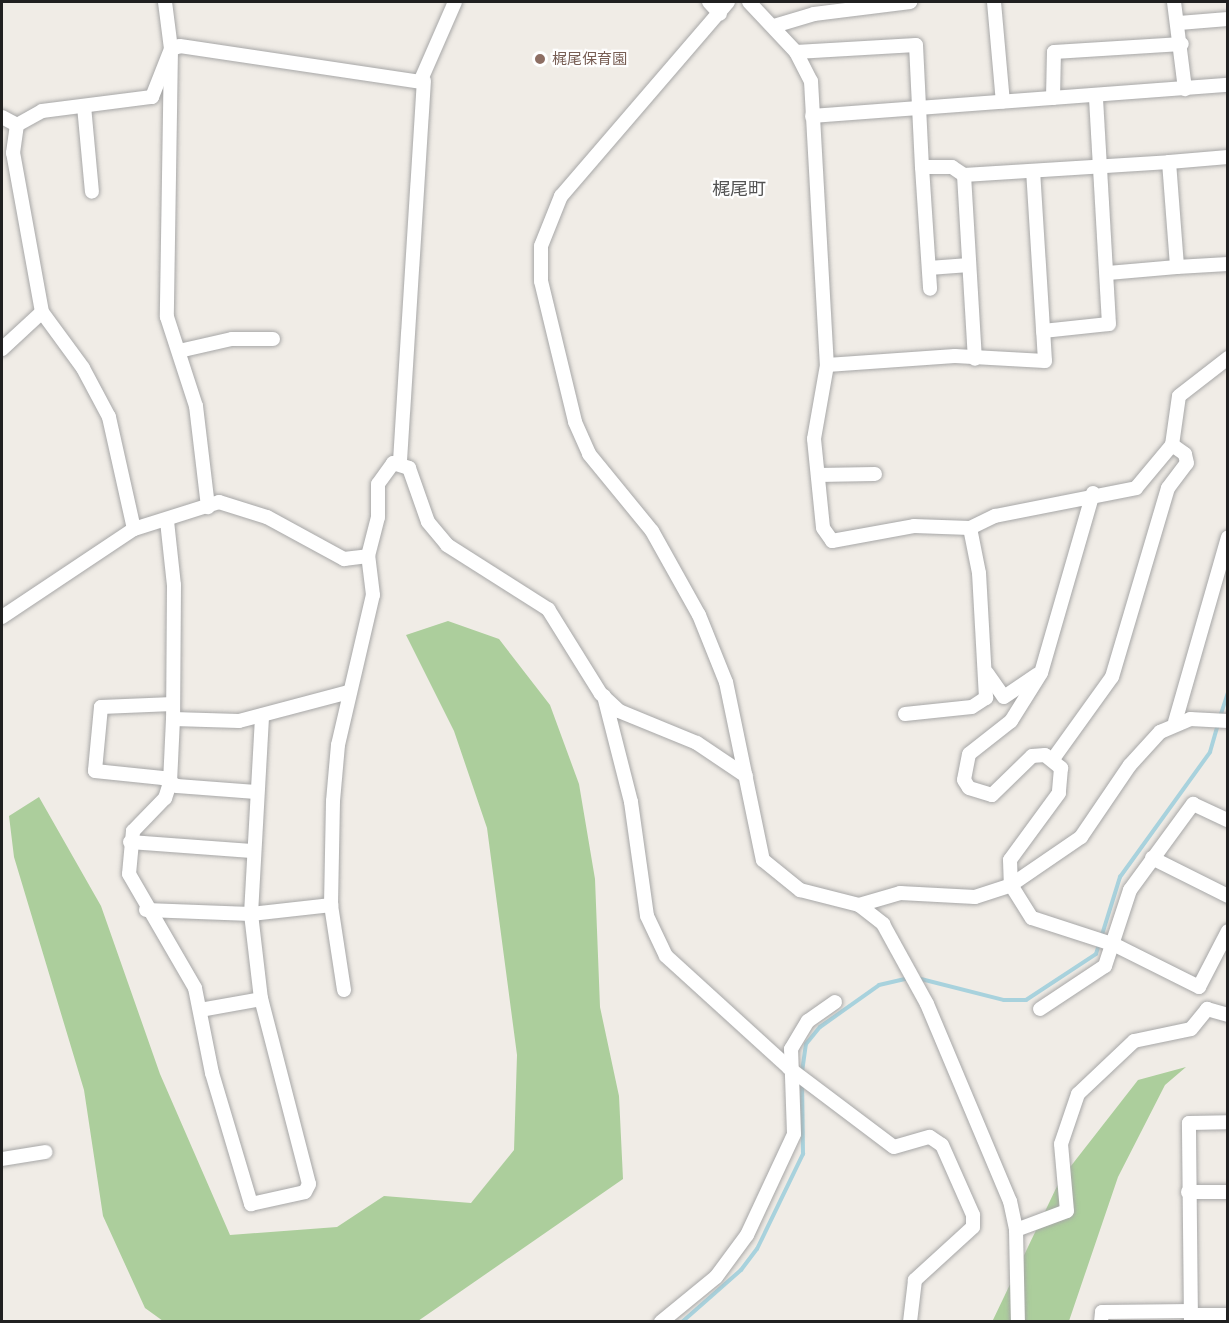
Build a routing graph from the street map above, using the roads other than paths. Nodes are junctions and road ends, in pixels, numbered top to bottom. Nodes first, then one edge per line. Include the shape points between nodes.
1 (165, 2) edge
2 (454, 2) edge
3 (710, 2) edge
4 (749, 2) edge
5 (910, 2) edge
6 (994, 2) edge
7 (1174, 2) edge
8 (724, 8) edge
9 (1227, 19) edge
10 (1179, 24) junction
11 (774, 26) junction
12 (1182, 44) junction
13 (171, 49) junction
14 (796, 52) junction
15 (423, 81) junction
16 (1227, 85) edge
17 (1185, 88) junction
18 (1096, 96) junction
19 (1053, 98) junction
20 (1003, 102) junction
21 (84, 106) junction
22 (920, 108) junction
23 (812, 116) junction
24 (2, 117) edge
25 (17, 125) junction
26 (1227, 157) edge
27 (1169, 162) junction
28 (922, 167) junction
29 (1101, 167) junction
30 (1033, 171) junction
31 (964, 176) junction
32 (92, 192) dead end
33 (1227, 264) edge
34 (969, 265) junction
35 (1177, 267) junction
36 (929, 268) junction
37 (1108, 273) junction
38 (930, 289) dead end
39 (42, 312) junction
40 (1043, 331) junction
41 (273, 339) dead end
42 (2, 349) edge
43 (179, 351) junction
44 (1227, 358) edge
45 (975, 359) junction
46 (827, 365) junction
47 (1172, 445) junction
48 (400, 461) junction
49 (875, 474) dead end
50 (818, 475) junction
51 (1094, 493) junction
52 (208, 507) junction
53 (167, 521) junction
54 (970, 528) junction
55 (134, 529) junction
56 (1227, 537) edge
57 (368, 555) junction
58 (2, 617) edge
59 (987, 673) junction
60 (1041, 673) junction
61 (349, 692) junction
62 (604, 696) junction
63 (173, 704) junction
64 (905, 714) dead end
65 (262, 715) junction
66 (173, 719) junction
67 (1227, 721) edge
68 (1175, 722) junction
69 (1053, 759) junction
70 (746, 776) junction
71 (170, 783) junction
72 (256, 792) junction
73 (1227, 820) edge
74 (130, 842) junction
75 (252, 851) junction
76 (1152, 858) junction
77 (1011, 885) junction
78 (1227, 896) edge
79 (331, 905) junction
80 (859, 905) junction
81 (146, 910) junction
82 (251, 914) junction
83 (1227, 931) edge
84 (1106, 942) junction
85 (344, 990) dead end
86 (261, 999) junction
87 (835, 1002) dead end
88 (1040, 1009) dead end
89 (200, 1010) junction
90 (1227, 1015) edge
91 (792, 1070) junction
92 (1227, 1122) edge
93 (45, 1152) dead end
94 (2, 1159) edge
95 (1188, 1192) junction
96 (1227, 1192) edge
97 (1016, 1230) junction
98 (1227, 1315) edge
99 (1191, 1316) edge
100 (661, 1322) edge
101 (910, 1322) edge
102 (1018, 1322) edge
103 (1101, 1322) edge

1 - 13 street
2 - 15 street via 441,25
3 - 8 street
4 - 11 street
5 - 11 street via 814,14
6 - 20 street
7 - 10 street
8 - 70 street via 561,196 540,263 575,422 589,454 652,531 699,615 726,682
9 - 10 street
10 - 12 street
11 - 14 street
12 - 17 street
12 - 19 street via 1054,52
13 - 15 street via 195,46
13 - 21 street via 152,97
13 - 43 street via 167,306
14 - 22 street via 914,44
14 - 23 street via 811,81
15 - 48 street
16 - 17 street
17 - 18 street
18 - 19 street
18 - 29 street
19 - 20 street
20 - 22 street
21 - 25 street via 42,111
21 - 32 street
22 - 23 street
22 - 28 street
23 - 46 street
24 - 25 street
25 - 39 street via 13,153
26 - 27 street
27 - 29 street
27 - 35 street
28 - 31 street via 951,166
28 - 36 street
29 - 30 street
29 - 37 street
30 - 31 street
30 - 40 street
31 - 34 street
33 - 35 street
34 - 36 street
34 - 45 street
35 - 37 street
36 - 38 street
37 - 40 street via 1108,326
39 - 42 street
39 - 55 street via 83,368 109,417
40 - 45 street via 1045,361
41 - 43 street via 232,339
43 - 52 street via 195,406
44 - 47 street via 1179,396
45 - 46 street
46 - 50 street via 815,426
47 - 51 street via 1136,488
47 - 69 street via 1185,454 1186,463 1168,488 1112,677
48 - 57 street via 381,473 378,517
48 - 62 street via 409,468 439,537 464,560 548,609
49 - 50 street
50 - 54 street via 824,533 832,541 914,526
51 - 54 street via 995,516
51 - 60 street
52 - 53 street
52 - 57 street via 219,502 267,517 344,559
53 - 55 street
53 - 63 street via 174,585
54 - 59 street
55 - 58 street
56 - 68 street
57 - 61 street via 373,595
59 - 60 street via 1004,697
59 - 64 street via 981,705
60 - 69 street via 1011,721 969,754 962,772 969,788 992,795 1032,756
61 - 65 street
61 - 79 street via 333,801
62 - 70 street via 620,711 697,743
62 - 91 street via 631,802 647,916 655,938 687,978
63 - 66 street
63 - 71 street via 105,704 94,768 97,774
65 - 66 street via 239,722
65 - 72 street
66 - 71 street
67 - 68 street
68 - 77 street via 1130,765 1081,837
69 - 77 street via 1061,768 1059,793 1010,860
70 - 80 street via 763,860 800,890
71 - 72 street
71 - 74 street
72 - 75 street
73 - 76 street via 1193,804
74 - 75 street
74 - 81 street via 129,874
75 - 82 street
76 - 78 street
76 - 84 street via 1130,890
77 - 80 street via 975,897 900,893
77 - 84 street via 1032,918
79 - 82 street
79 - 85 street
80 - 97 street via 883,924 904,955 997,1167
81 - 82 street
81 - 89 street via 184,962
82 - 86 street
83 - 84 street via 1199,987
84 - 88 street via 1098,972
86 - 89 street
86 - 89 street via 309,1184 305,1192 251,1204 212,1073
87 - 91 street via 797,1035
90 - 97 street via 1207,1009 1191,1029 1134,1041 1078,1094 1061,1144 1067,1211
91 - 100 street via 794,1134 747,1235 716,1277
91 - 101 street via 894,1147 930,1137 942,1145 973,1215 968,1236 915,1280
92 - 95 street via 1189,1123
93 - 94 street
95 - 96 street
95 - 99 street
97 - 102 street
98 - 99 street
99 - 103 street via 1102,1312

